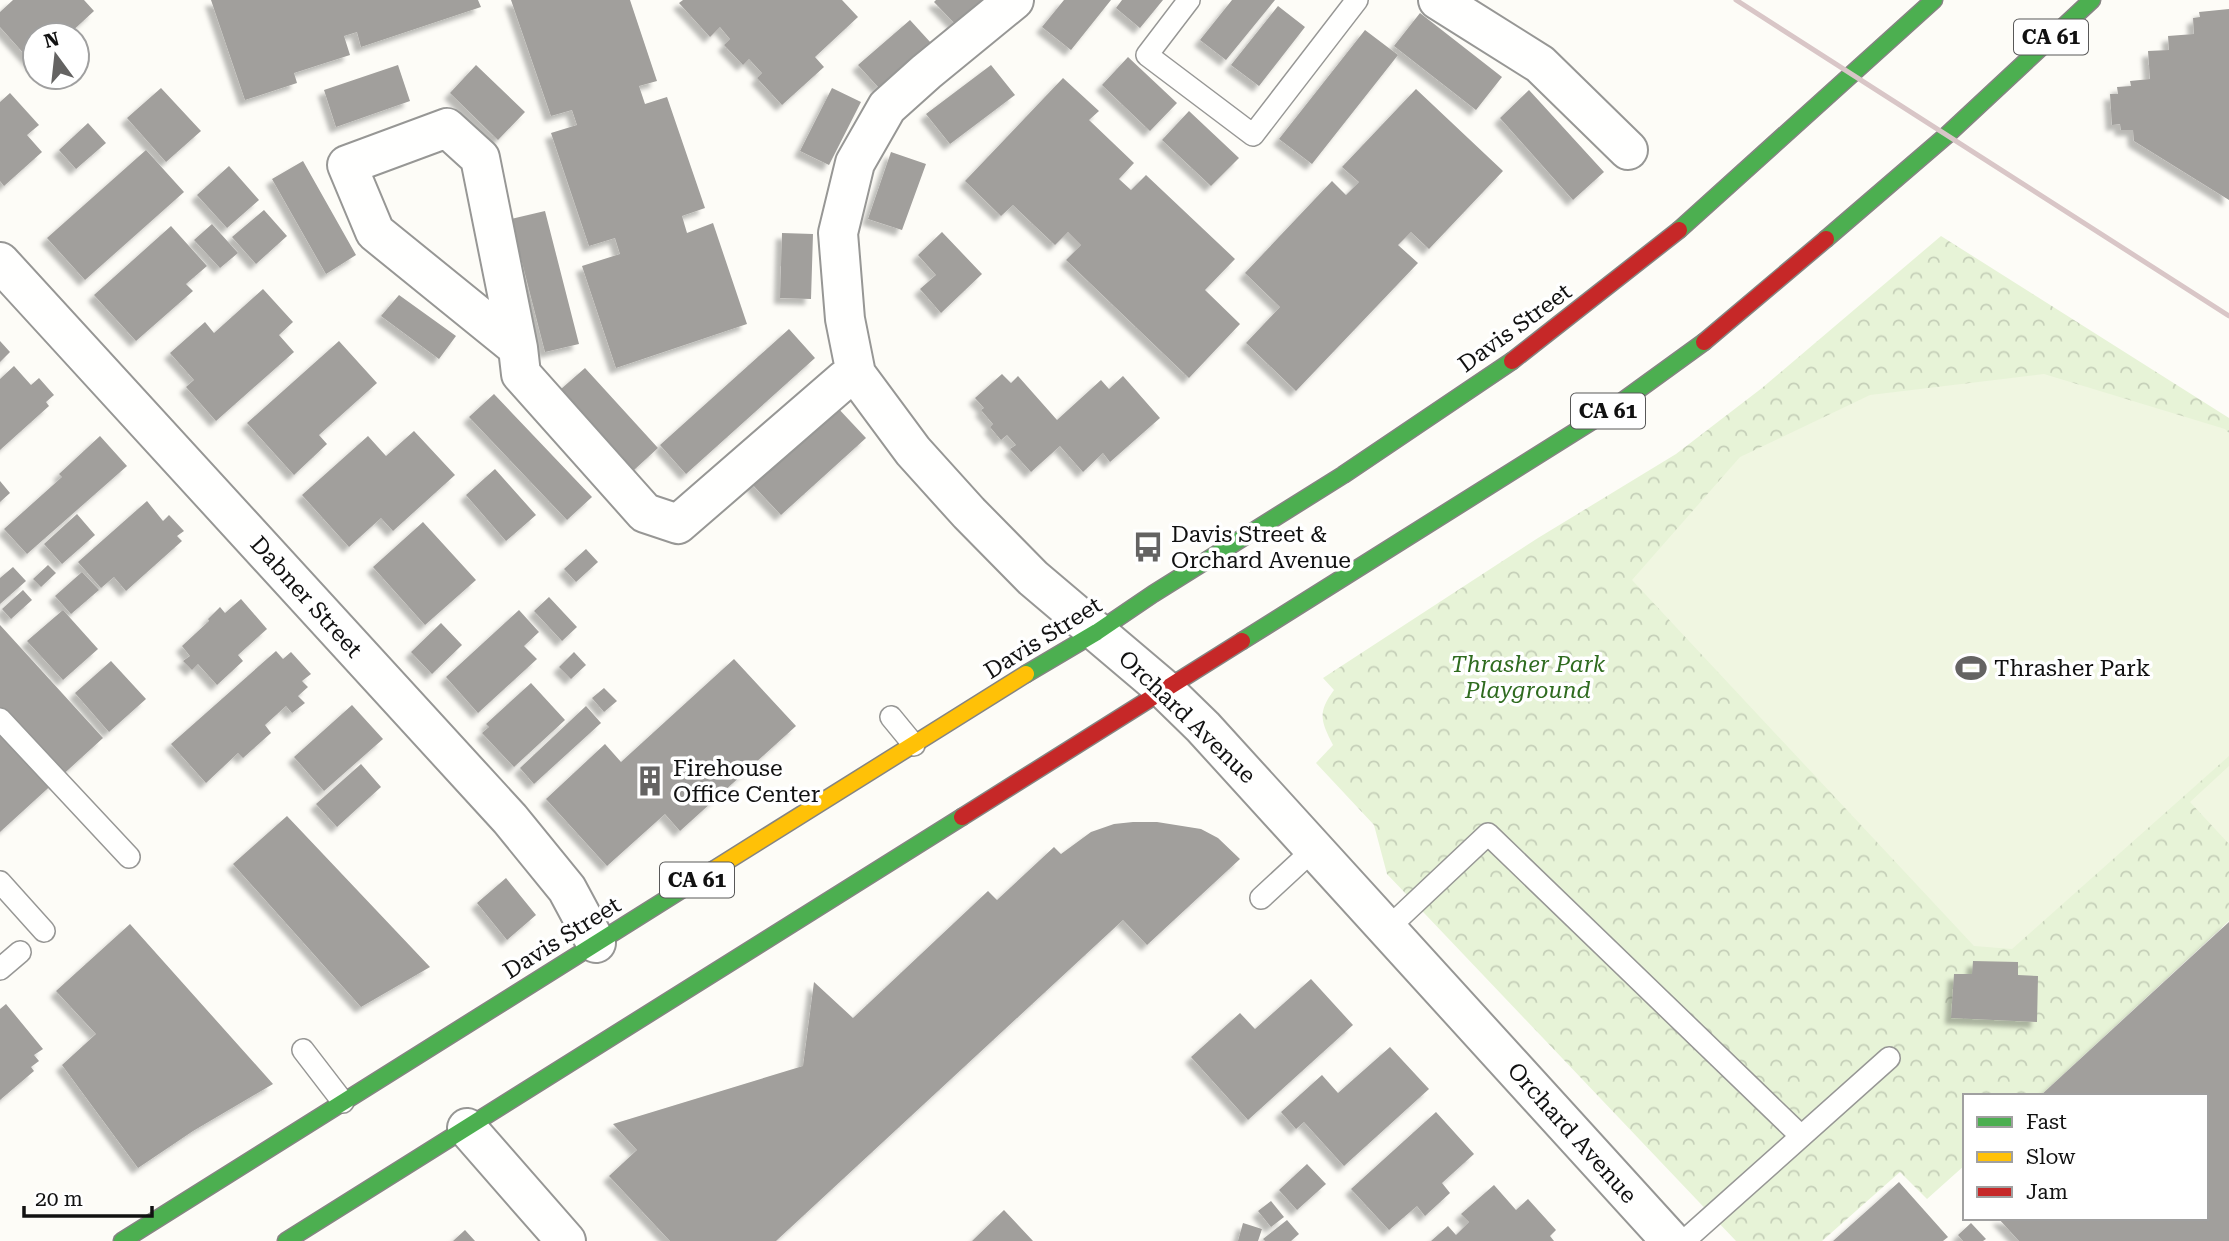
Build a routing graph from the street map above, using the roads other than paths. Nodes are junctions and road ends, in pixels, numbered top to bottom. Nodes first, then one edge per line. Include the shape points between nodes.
1 (1014, 0) edge
2 (1189, 0) edge
3 (1357, 0) edge
4 (1438, 0) edge
5 (1934, 0) edge
6 (2092, 0) edge
7 (1628, 150) dead end
8 (0, 262) edge
9 (518, 348) junction
10 (856, 374) junction
11 (1097, 632) junction
12 (1164, 689) junction
13 (891, 717) dead end
14 (0, 719) edge
15 (914, 745) junction
16 (1314, 849) junction
17 (129, 858) dead end
18 (0, 883) edge
19 (1261, 898) dead end
20 (1386, 930) junction
21 (44, 931) dead end
22 (596, 943) junction
23 (20, 952) dead end
24 (0, 969) edge
25 (303, 1050) dead end
26 (1889, 1058) dead end
27 (343, 1102) junction
28 (467, 1128) junction
29 (1801, 1136) junction
30 (122, 1241) edge
31 (286, 1241) edge
32 (566, 1241) edge
33 (1671, 1241) edge
34 (1684, 1241) edge

1 - 10 street, Orchard Avenue via 887,107 855,163 838,233 845,319
2 - 3 lane via 1147,55 1253,135
4 - 7 street via 1540,64
5 - 11 main road, Davis Street / CA 61 via 1663,245 1514,360
6 - 12 main road, CA 61 via 1947,135 1698,347 1601,415
8 - 22 street, Dabner Street via 510,819 567,889
9 - 9 street via 480,158 447,128 347,165 375,232
9 - 10 street via 521,374 645,513 678,524
10 - 11 street, Orchard Avenue via 914,451 969,513 1033,578
11 - 12 street, Orchard Avenue
11 - 15 main road, Davis Street / CA 61
12 - 16 street, Orchard Avenue
12 - 28 main road, CA 61
13 - 15 lane
14 - 17 lane
15 - 22 main road, Davis Street / CA 61
16 - 19 lane
16 - 20 street, Orchard Avenue
18 - 21 lane
20 - 29 lane via 1488,834
20 - 33 street, Orchard Avenue
22 - 27 main road, Davis Street / CA 61
23 - 24 lane
25 - 27 lane
26 - 29 lane
27 - 30 main road, Davis Street / CA 61
28 - 31 main road, CA 61
28 - 32 street
29 - 34 lane

